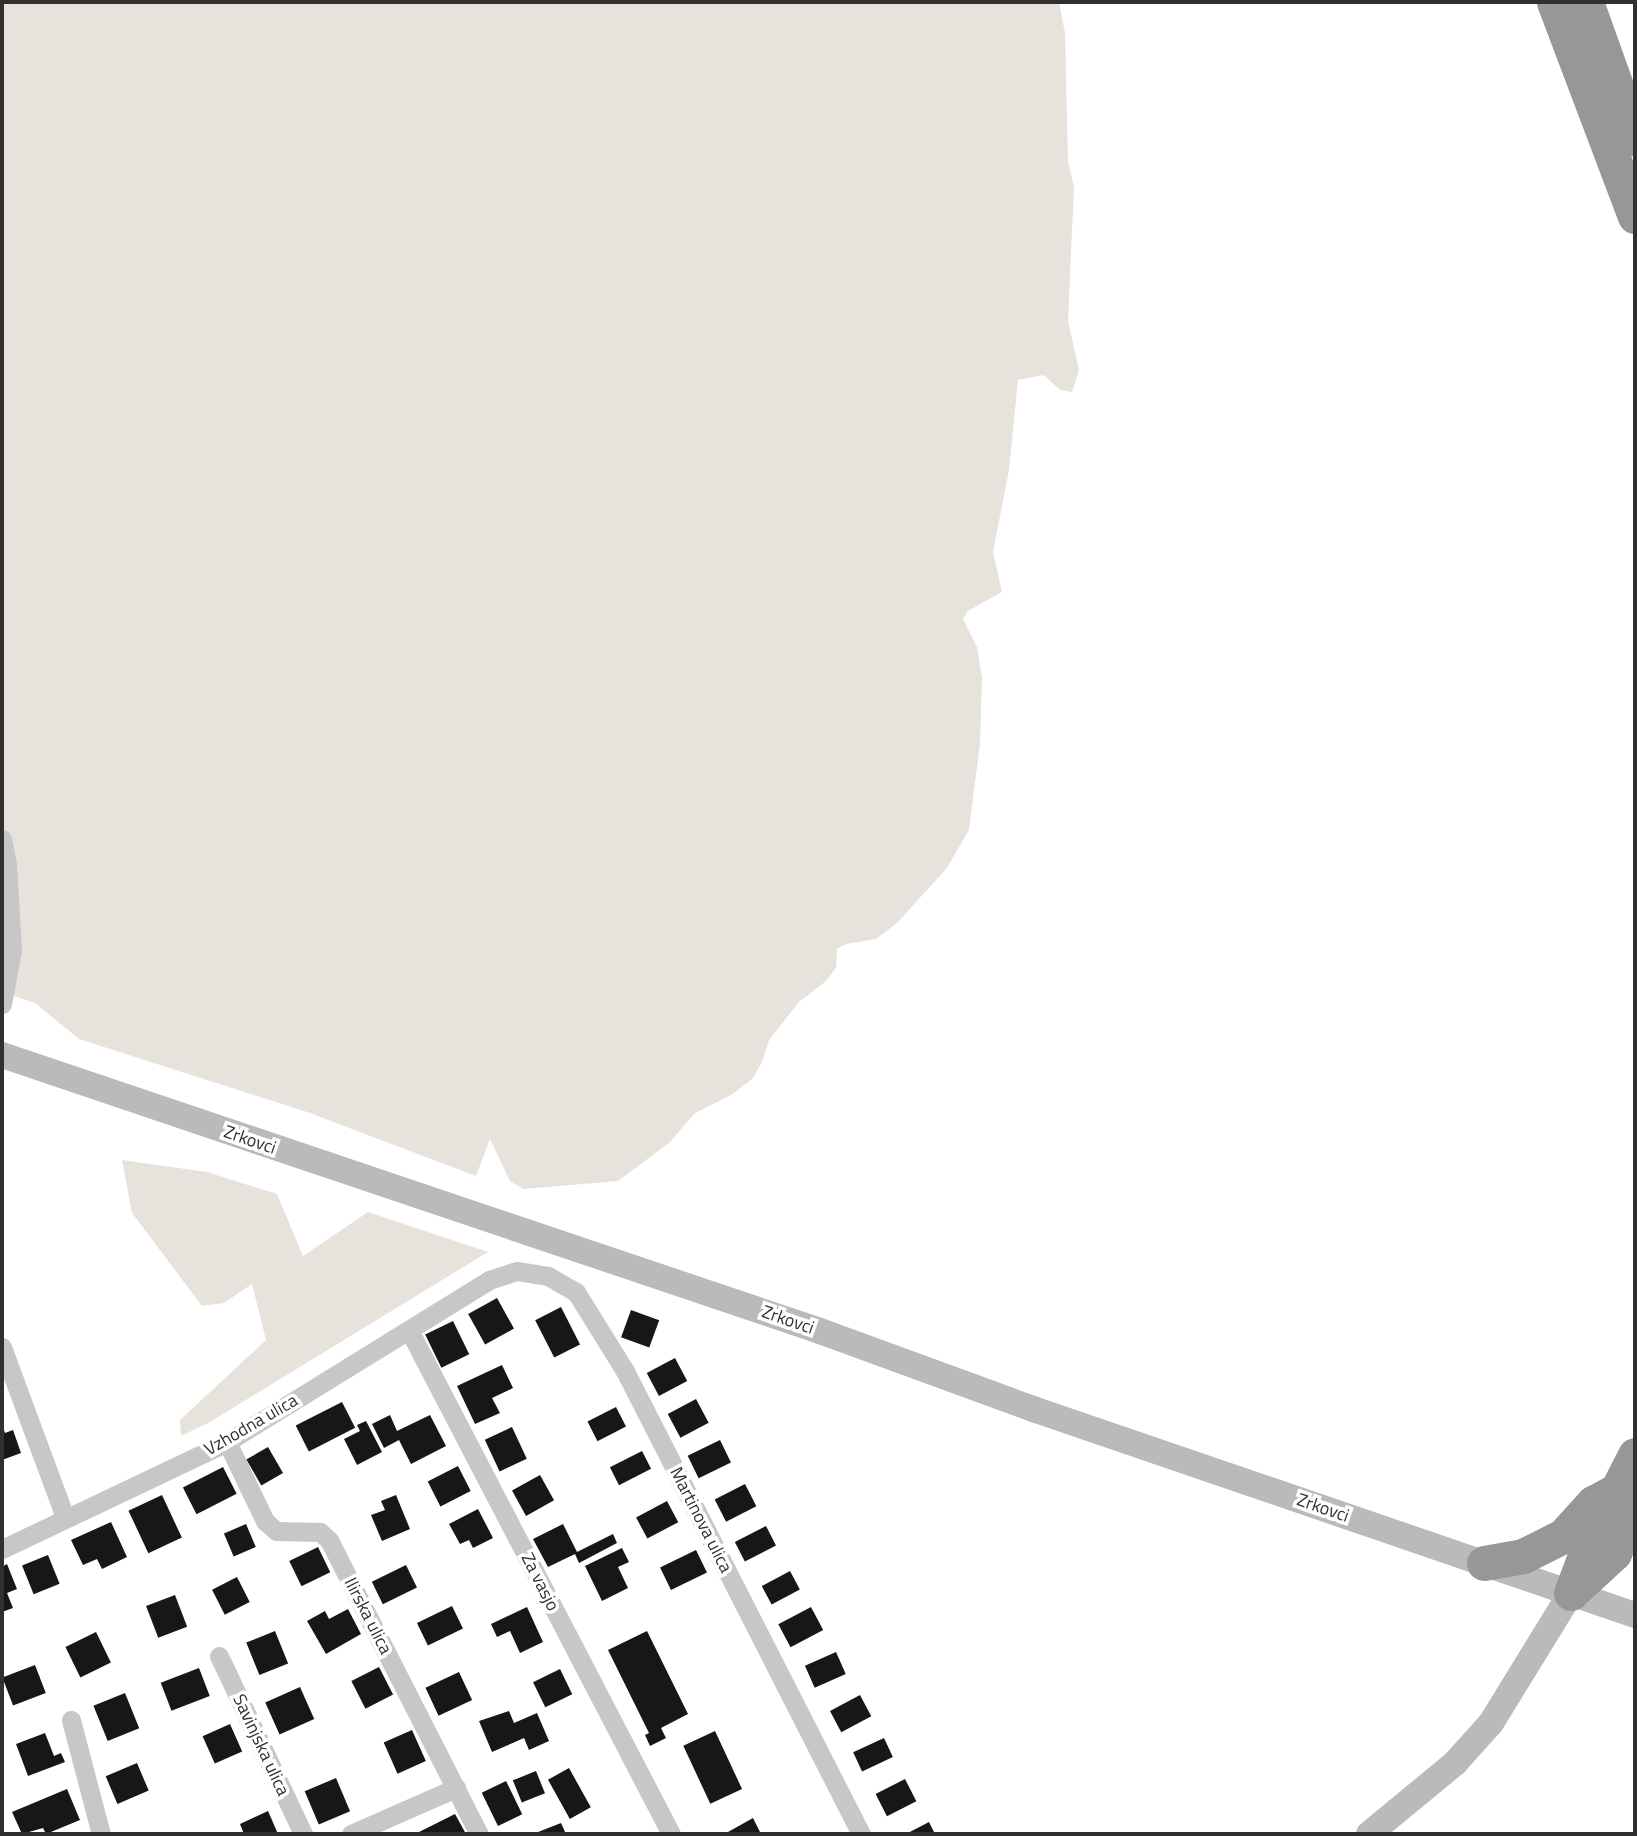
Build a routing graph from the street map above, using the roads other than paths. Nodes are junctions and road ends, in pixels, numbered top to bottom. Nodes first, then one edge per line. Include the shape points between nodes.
1 (1555, 2) edge
2 (1586, 2) edge
3 (1635, 139) edge
4 (1635, 216) edge
5 (2, 839) edge
6 (2, 1004) edge
7 (2, 1055) edge
8 (489, 1280) joint
9 (409, 1330) junction
10 (2, 1347) edge
11 (227, 1442) junction
12 (1635, 1455) edge
13 (1626, 1495) edge
14 (65, 1517) junction
15 (2, 1549) edge
16 (1484, 1563) junction
17 (1571, 1593) junction
18 (1635, 1615) edge
19 (219, 1656) dead end
20 (71, 1720) dead end
21 (456, 1788) junction
22 (101, 1834) edge
23 (303, 1834) edge
24 (351, 1834) edge
25 (479, 1834) edge
26 (670, 1834) edge
27 (861, 1834) edge
28 (1369, 1834) edge

1 - 4 highway
2 - 3 highway
5 - 6 street via 12,950
7 - 16 street, Zrkovci via 820,1331
8 - 9 street, Vzhodna ulica
8 - 27 street, Martinova ulica via 517,1271 548,1276 576,1292 592,1314
9 - 11 street, Vzhodna ulica
9 - 26 street, Za vasjo
10 - 14 street
11 - 14 street, Vzhodna ulica
11 - 21 street, Ilirska ulica via 265,1521 276,1531 320,1532 329,1540
12 - 13 highway
13 - 16 highway via 1593,1503 1563,1536 1523,1556
13 - 17 highway via 1589,1545
14 - 15 street, Vzhodna ulica
16 - 17 street, Zrkovci
17 - 18 street, Zrkovci
17 - 28 street via 1485,1730 1455,1763
19 - 23 street, Savinjska ulica
20 - 22 street
21 - 24 street
21 - 25 street, Ilirska ulica

